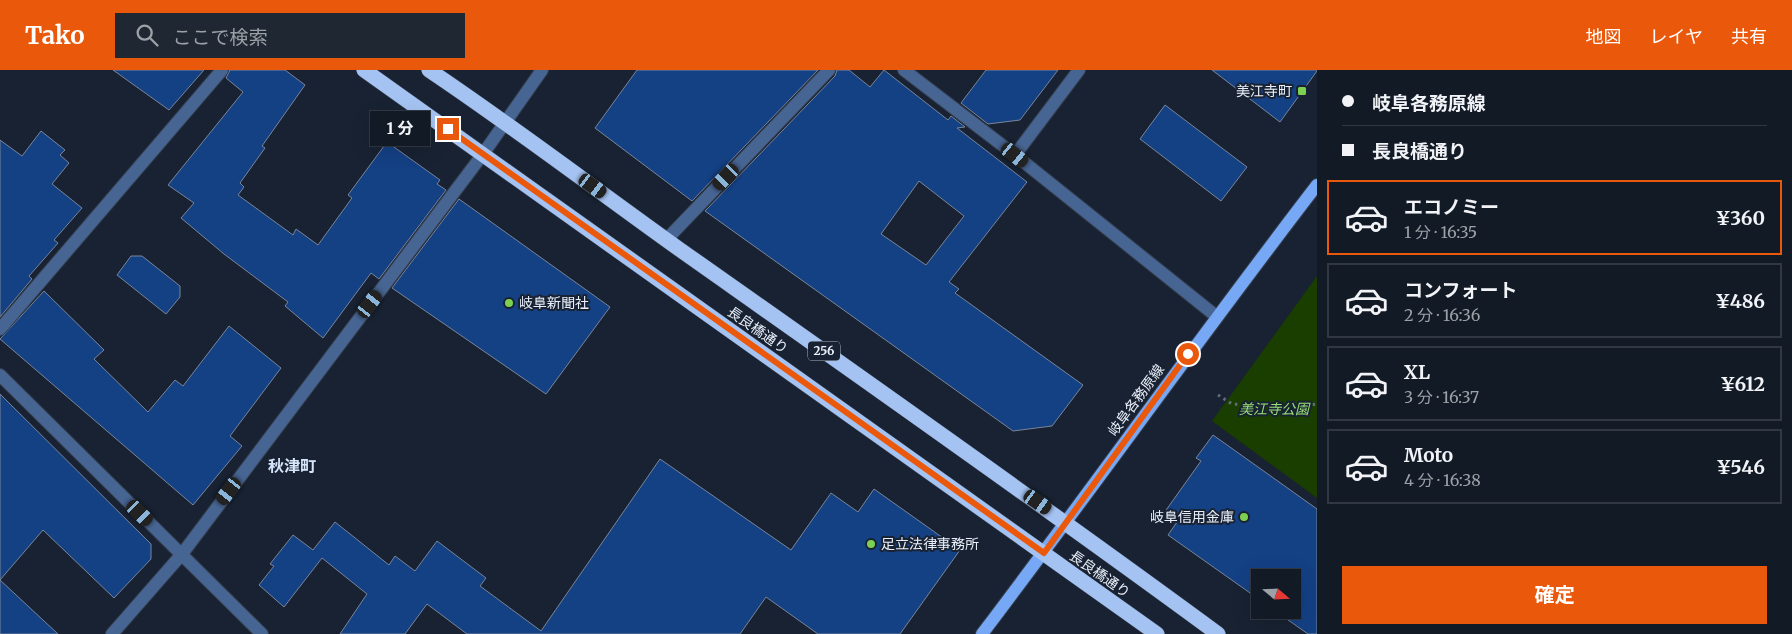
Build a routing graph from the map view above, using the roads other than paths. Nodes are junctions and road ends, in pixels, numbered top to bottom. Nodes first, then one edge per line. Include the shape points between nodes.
1 (222, 70) edge
2 (364, 70) edge
3 (429, 70) edge
4 (542, 70) edge
5 (829, 70) edge
6 (904, 70) edge
7 (1079, 70) edge
8 (504, 121) junction
9 (483, 154) junction
10 (1015, 155) junction
11 (1317, 185) edge
12 (666, 240) junction
13 (1216, 316) junction
14 (0, 329) edge
15 (0, 375) edge
16 (1066, 522) junction
17 (1044, 553) junction
18 (182, 554) junction
19 (112, 634) edge
20 (262, 634) edge
21 (982, 634) edge
22 (1157, 634) edge
23 (1218, 634) edge

1 - 14 street
2 - 9 highway, 長良橋通り / 256
3 - 8 highway, 長良橋通り / 256
4 - 8 street
5 - 12 street
6 - 10 street
7 - 10 street
8 - 9 street
8 - 12 highway, 長良橋通り / 256
9 - 17 highway, 長良橋通り / 256
9 - 18 street
10 - 13 street
11 - 13 main road, 岐阜各務原線
12 - 16 highway, 長良橋通り / 256
13 - 16 main road, 岐阜各務原線
15 - 18 street
16 - 17 main road, 岐阜各務原線
16 - 23 highway, 長良橋通り / 256
17 - 21 main road, 岐阜各務原線
17 - 22 highway, 長良橋通り / 256
18 - 19 street
18 - 20 street

